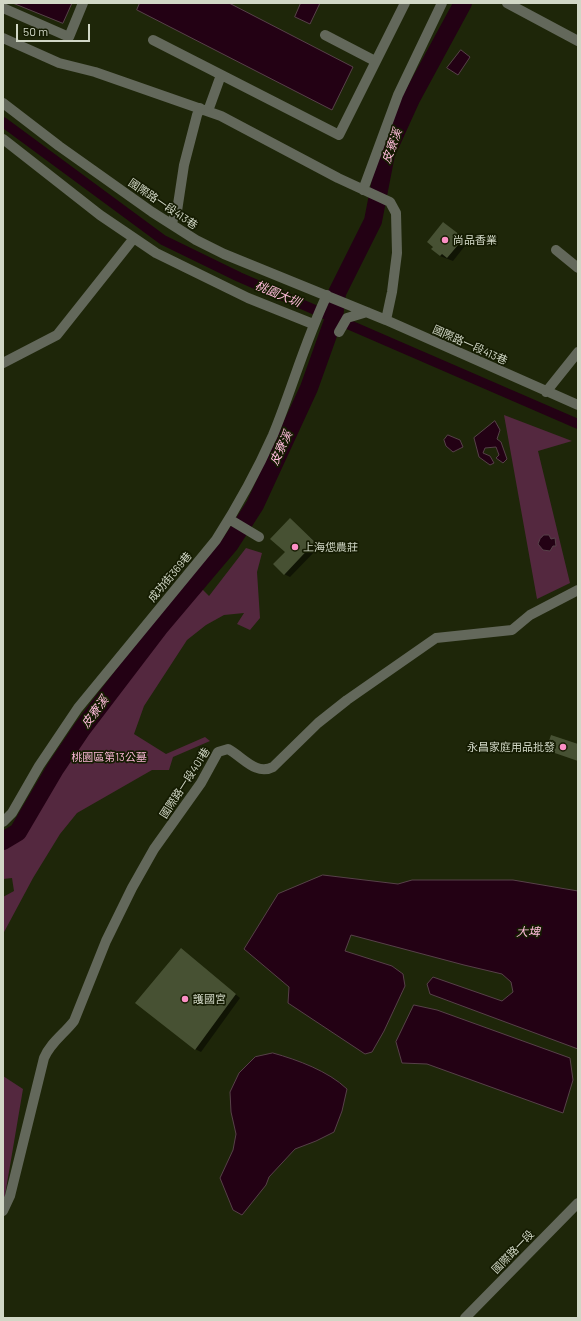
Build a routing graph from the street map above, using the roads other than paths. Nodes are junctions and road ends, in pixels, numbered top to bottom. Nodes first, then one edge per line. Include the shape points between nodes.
1 (83, 3) edge
2 (405, 3) edge
3 (442, 3) edge
4 (507, 3) edge
5 (3, 8) edge
6 (325, 35) dead end
7 (3, 38) edge
8 (154, 40) dead end
9 (578, 41) edge
10 (376, 61) junction
11 (221, 75) junction
12 (3, 103) edge
13 (204, 109) junction
14 (3, 139) edge
15 (365, 191) junction
16 (171, 224) junction
17 (134, 238) junction
18 (556, 250) dead end
19 (578, 268) edge
20 (327, 295) junction
21 (367, 312) junction
22 (386, 320) junction
23 (313, 324) junction
24 (339, 332) dead end
25 (578, 352) edge
26 (3, 363) edge
27 (546, 392) junction
28 (578, 405) edge
29 (229, 520) junction
30 (259, 537) dead end
31 (578, 590) edge
32 (3, 822) edge
33 (578, 1203) edge
34 (3, 1211) edge
35 (465, 1318) edge

1 - 5 street via 69,37
2 - 10 street
3 - 15 street via 398,95
4 - 9 street
6 - 10 street
7 - 13 street via 59,63 95,72
8 - 11 street
10 - 11 street via 339,135
11 - 13 street
12 - 16 street, 國際路一段413巷 via 59,146
13 - 15 street
13 - 16 street via 197,115 184,164 177,211
14 - 17 street via 100,215
15 - 22 street via 390,202 396,213 397,253
16 - 20 street, 國際路一段413巷 via 224,254
17 - 23 street via 156,253 248,298
17 - 26 street via 57,335
18 - 19 street
20 - 21 street, 國際路一段413巷
20 - 23 street, 成功街369巷
21 - 22 street, 國際路一段413巷
21 - 24 street via 347,318
22 - 27 street, 國際路一段413巷
23 - 29 street, 成功街369巷 via 273,435
25 - 27 street
27 - 28 street, 國際路一段413巷
29 - 30 street
29 - 32 street, 成功街369巷 via 216,540 78,708 39,766 12,813
31 - 34 street, 國際路一段401巷 via 530,615 512,630 436,638 318,723 274,767 267,770 258,769 228,750 218,752 201,783 154,849 132,888 106,941 74,1021 54,1041 44,1058 10,1196
33 - 35 street, 國際路一段

